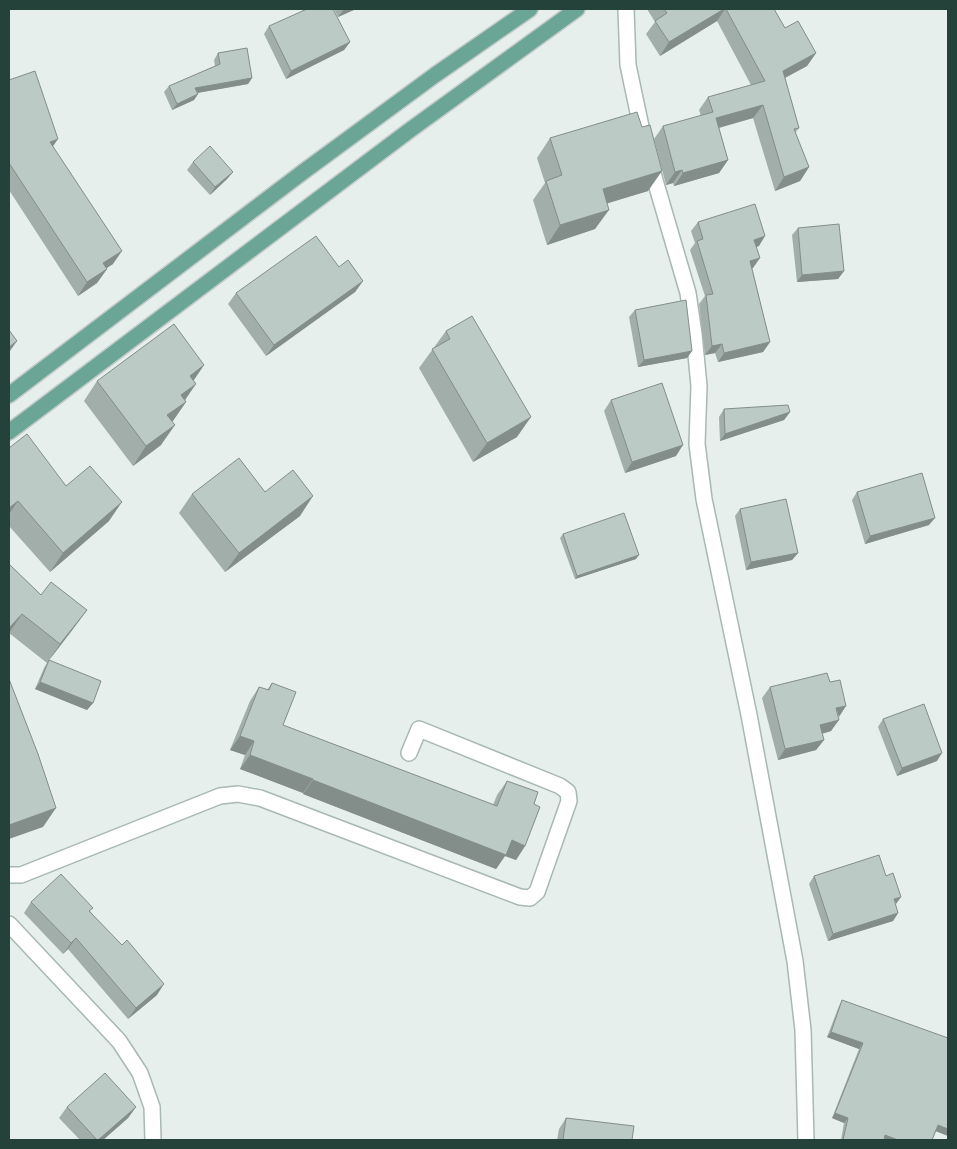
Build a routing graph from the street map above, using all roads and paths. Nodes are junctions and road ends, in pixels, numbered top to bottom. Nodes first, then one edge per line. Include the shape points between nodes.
1 (530, 9) edge
2 (577, 9) edge
3 (626, 9) edge
4 (9, 395) edge
5 (9, 432) edge
6 (409, 752) dead end
7 (9, 875) edge
8 (9, 924) edge
9 (153, 1140) edge
10 (806, 1140) edge

1 - 4 main road via 303,172
2 - 5 main road via 410,130
3 - 10 street via 628,65 636,105 688,293 699,386 696,444 704,500 749,715 795,961 803,1030
6 - 7 street via 419,729 568,792 569,801 537,892 530,898 520,897 260,798 238,794 220,796 21,875
8 - 9 street via 119,1040 140,1073 152,1107

